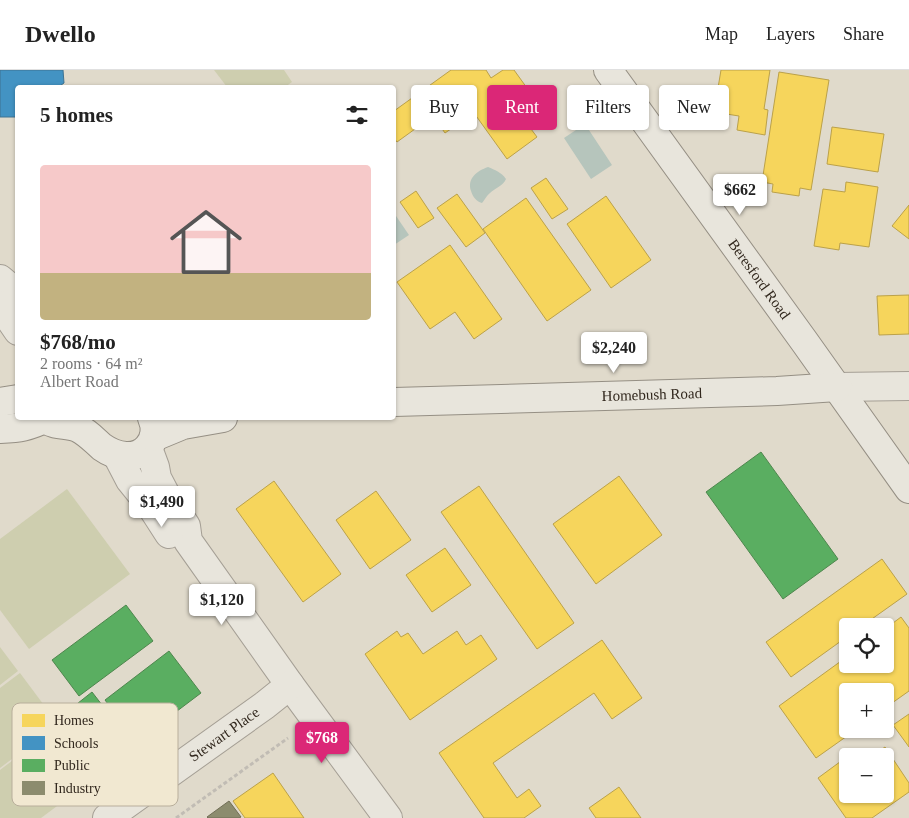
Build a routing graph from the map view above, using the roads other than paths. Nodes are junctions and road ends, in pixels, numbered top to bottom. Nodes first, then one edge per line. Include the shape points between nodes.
1 (608, 70) edge
2 (0, 279) edge
3 (15, 295) edge
4 (0, 305) edge
5 (15, 327) edge
6 (909, 386) edge
7 (837, 387) junction
8 (15, 400) edge
9 (0, 402) edge
10 (396, 402) edge
11 (42, 420) edge
12 (47, 420) edge
13 (212, 420) edge
14 (0, 429) edge
15 (151, 434) edge
16 (117, 455) junction
17 (909, 490) edge
18 (188, 541) junction
19 (290, 686) junction
20 (178, 767) edge
21 (124, 806) edge
22 (107, 818) edge
23 (388, 818) edge

1 - 7 main road, Beresford Road
2 - 3 main road
4 - 5 main road
6 - 7 main road, Homebush Road
7 - 10 main road, Homebush Road
7 - 17 main road, Beresford Road
8 - 9 main road
11 - 14 main road via 33,425
12 - 16 main road via 52,424 80,429
13 - 15 main road
15 - 16 main road via 138,455
15 - 18 main road via 157,478 186,526
16 - 18 main road via 130,480 172,538
18 - 19 main road
19 - 20 main road, Stewart Place
19 - 23 main road
21 - 22 main road, Stewart Place

